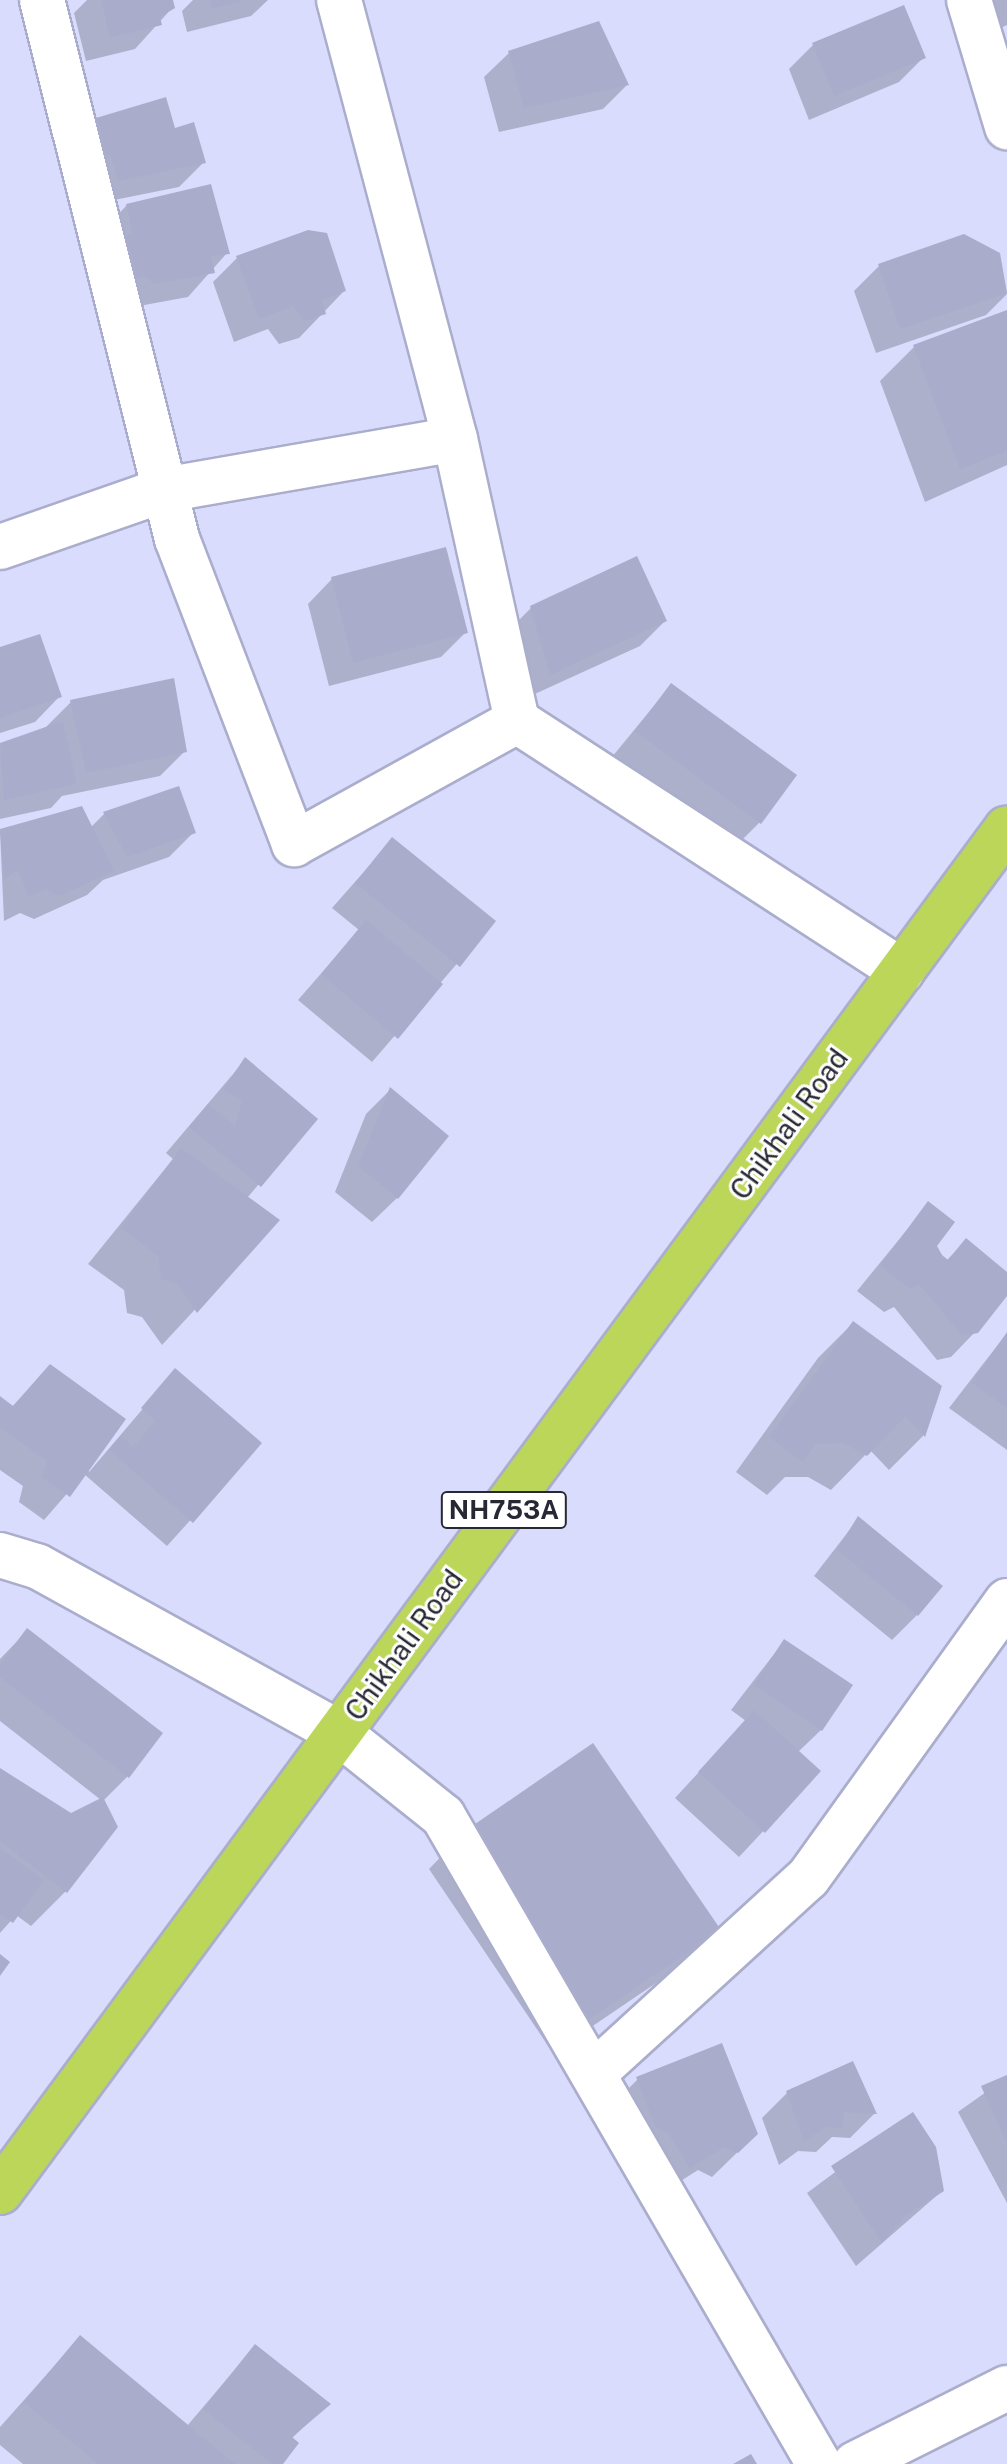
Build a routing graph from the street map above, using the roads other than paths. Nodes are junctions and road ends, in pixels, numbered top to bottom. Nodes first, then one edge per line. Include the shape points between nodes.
1 (42, 0) edge
2 (339, 0) edge
3 (969, 0) edge
4 (1007, 127) edge
5 (455, 439) junction
6 (164, 490) junction
7 (0, 547) edge
8 (517, 721) junction
9 (1007, 828) edge
10 (902, 971) junction
11 (0, 1555) edge
12 (1007, 1601) edge
13 (339, 1733) junction
14 (593, 2074) junction
15 (0, 2192) edge
16 (1007, 2388) edge
17 (819, 2464) edge
18 (855, 2464) edge

1 - 6 street
2 - 5 street
3 - 4 street
5 - 6 street
5 - 8 street
6 - 7 street
6 - 8 street via 294,844
8 - 10 street
9 - 10 highway, Chikhali Road / NH753A
10 - 13 highway, Chikhali Road / NH753A
11 - 13 street via 37,1566
12 - 14 street via 808,1878
13 - 14 street via 443,1816
13 - 15 highway, Chikhali Road / NH753A
14 - 17 street
16 - 18 street

